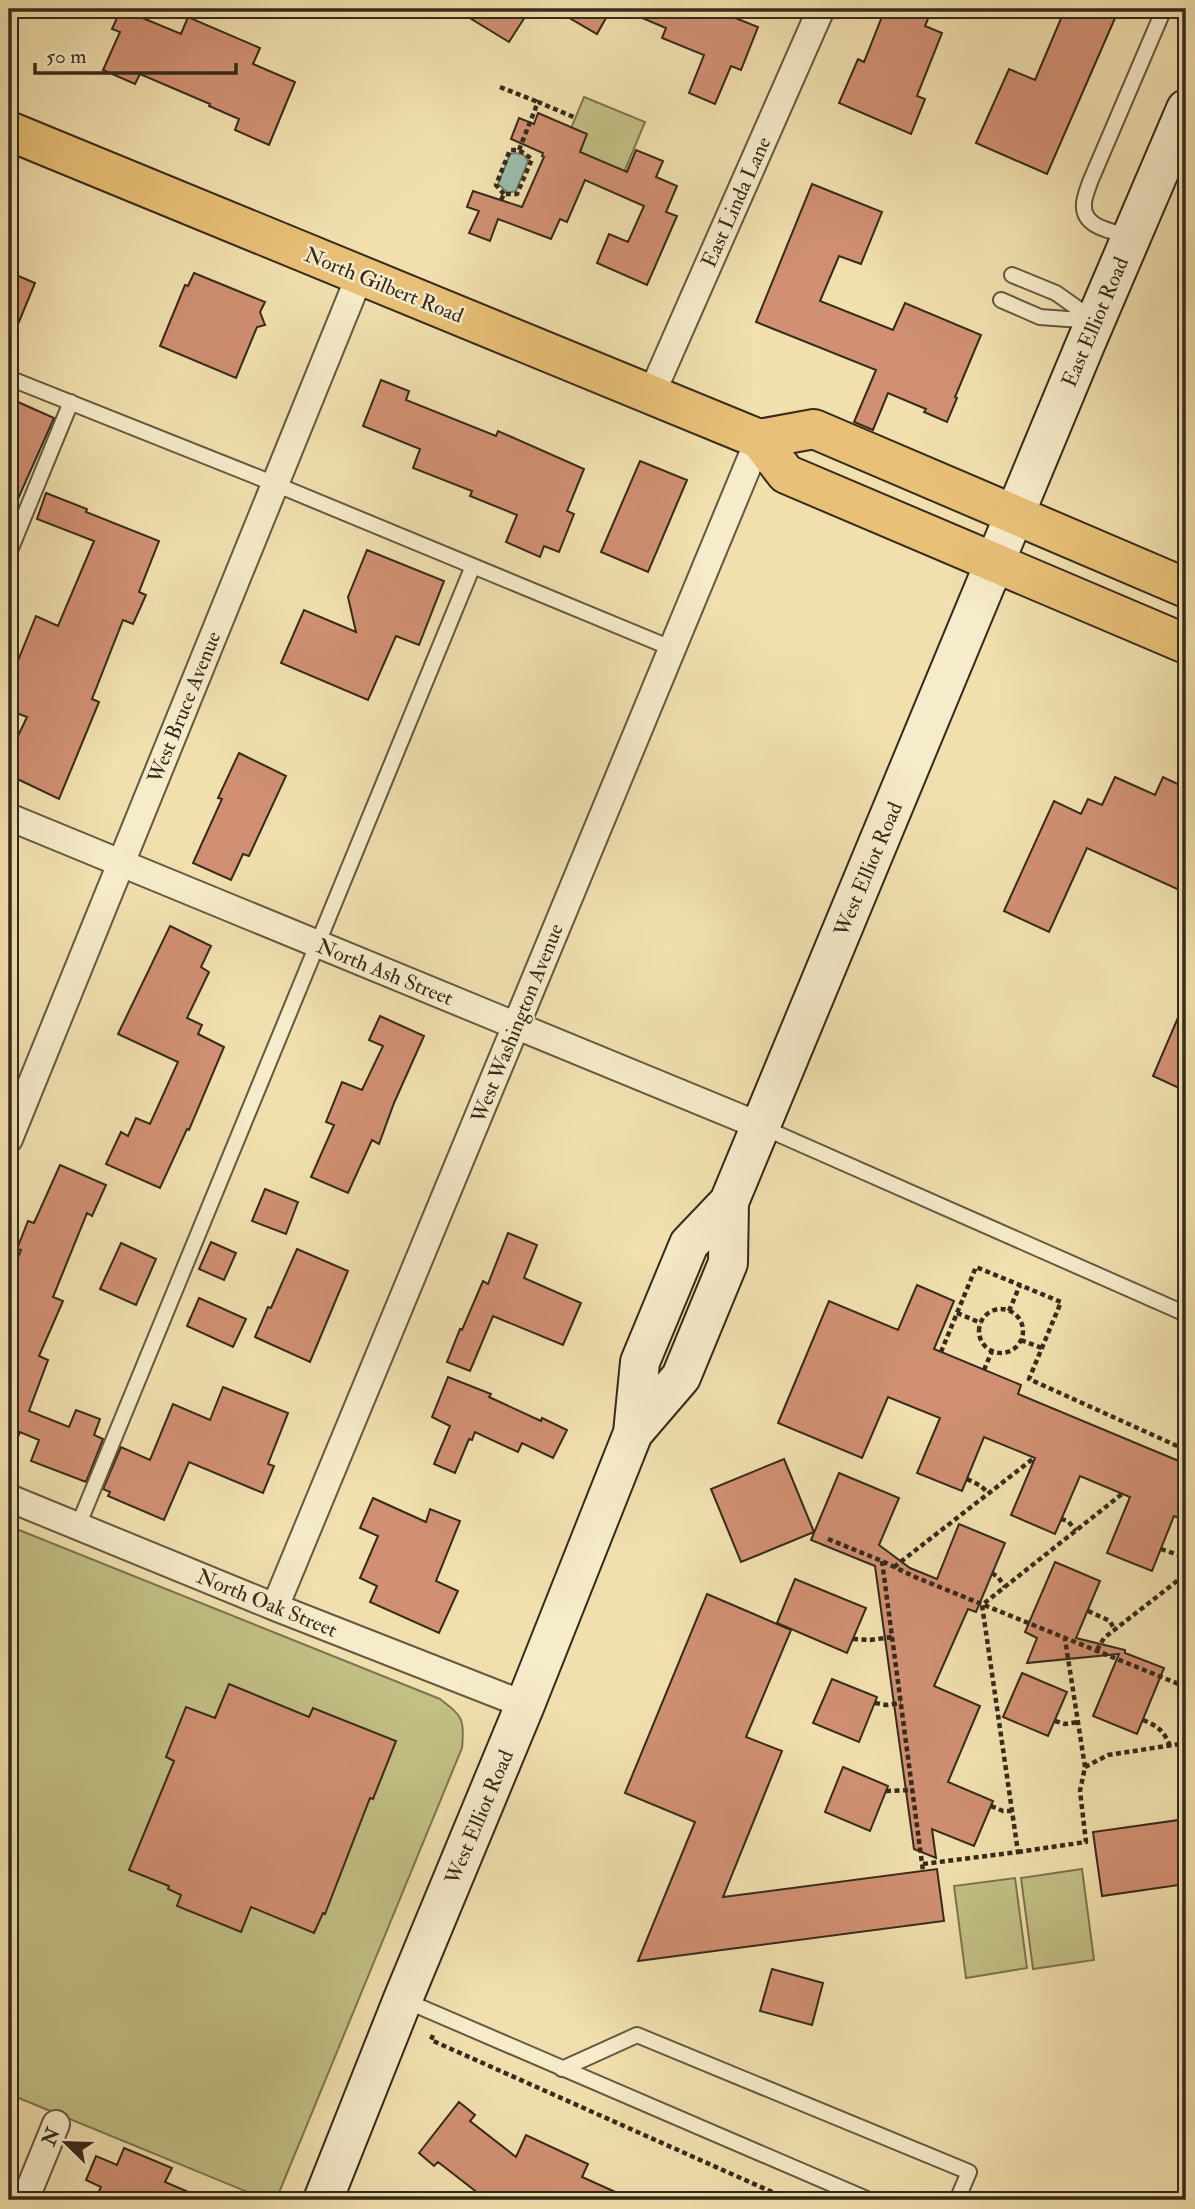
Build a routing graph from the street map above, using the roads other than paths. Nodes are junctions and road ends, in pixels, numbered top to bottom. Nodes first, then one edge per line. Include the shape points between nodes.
1 (821, 9) edge
2 (1164, 9) edge
3 (1186, 109) edge
4 (9, 131) edge
5 (1131, 237) junction
6 (359, 275) junction
7 (1012, 275) dead end
8 (1001, 300) dead end
9 (1095, 321) junction
10 (9, 378) edge
11 (651, 395) junction
12 (71, 402) junction
13 (759, 439) junction
14 (275, 484) junction
15 (1005, 537) junction
16 (9, 553) edge
17 (473, 566) junction
18 (1186, 588) edge
19 (1186, 644) edge
20 (671, 648) junction
21 (9, 817) edge
22 (121, 863) junction
23 (318, 944) junction
24 (516, 1026) junction
25 (760, 1126) junction
26 (9, 1139) edge
27 (1186, 1314) edge
28 (9, 1499) edge
29 (78, 1526) junction
30 (275, 1607) junction
31 (525, 1705) junction
32 (403, 1999) junction
33 (562, 2068) junction
34 (56, 2124) dead end
35 (331, 2198) edge
36 (25, 2200) edge
37 (869, 2200) edge
38 (957, 2200) edge

1 - 11 street, East Linda Lane
2 - 5 lane via 1084,204 1091,224
3 - 5 main road, East Elliot Road
4 - 6 main road, North Gilbert Road
5 - 9 main road, East Elliot Road
6 - 11 main road, North Gilbert Road
6 - 14 street, West Bruce Avenue
7 - 9 lane via 1056,293
8 - 9 lane via 1040,317
9 - 15 main road, East Elliot Road
10 - 12 lane
11 - 13 main road, North Gilbert Road
12 - 14 lane
12 - 16 lane
13 - 15 main road via 786,474
13 - 15 main road via 814,429
13 - 20 street, West Washington Avenue
14 - 17 lane
14 - 22 street, West Bruce Avenue
15 - 18 main road
15 - 19 main road
15 - 25 main road, West Elliot Road
17 - 20 lane
17 - 23 lane
20 - 24 street, West Washington Avenue
21 - 22 street, North Ash Street
22 - 23 street, North Ash Street
22 - 26 street, West Bruce Avenue
23 - 24 street, North Ash Street
23 - 29 lane
24 - 25 street, North Ash Street
24 - 30 street, West Washington Avenue
25 - 27 lane
25 - 31 main road, West Elliot Road via 729,1202 728,1264 681,1377 633,1433
28 - 29 street, North Oak Street
29 - 30 street, North Oak Street
30 - 31 street, North Oak Street
31 - 32 main road, West Elliot Road
32 - 33 lane
32 - 35 main road, West Elliot Road
33 - 37 lane
33 - 38 lane via 637,2035 969,2172
34 - 36 street

